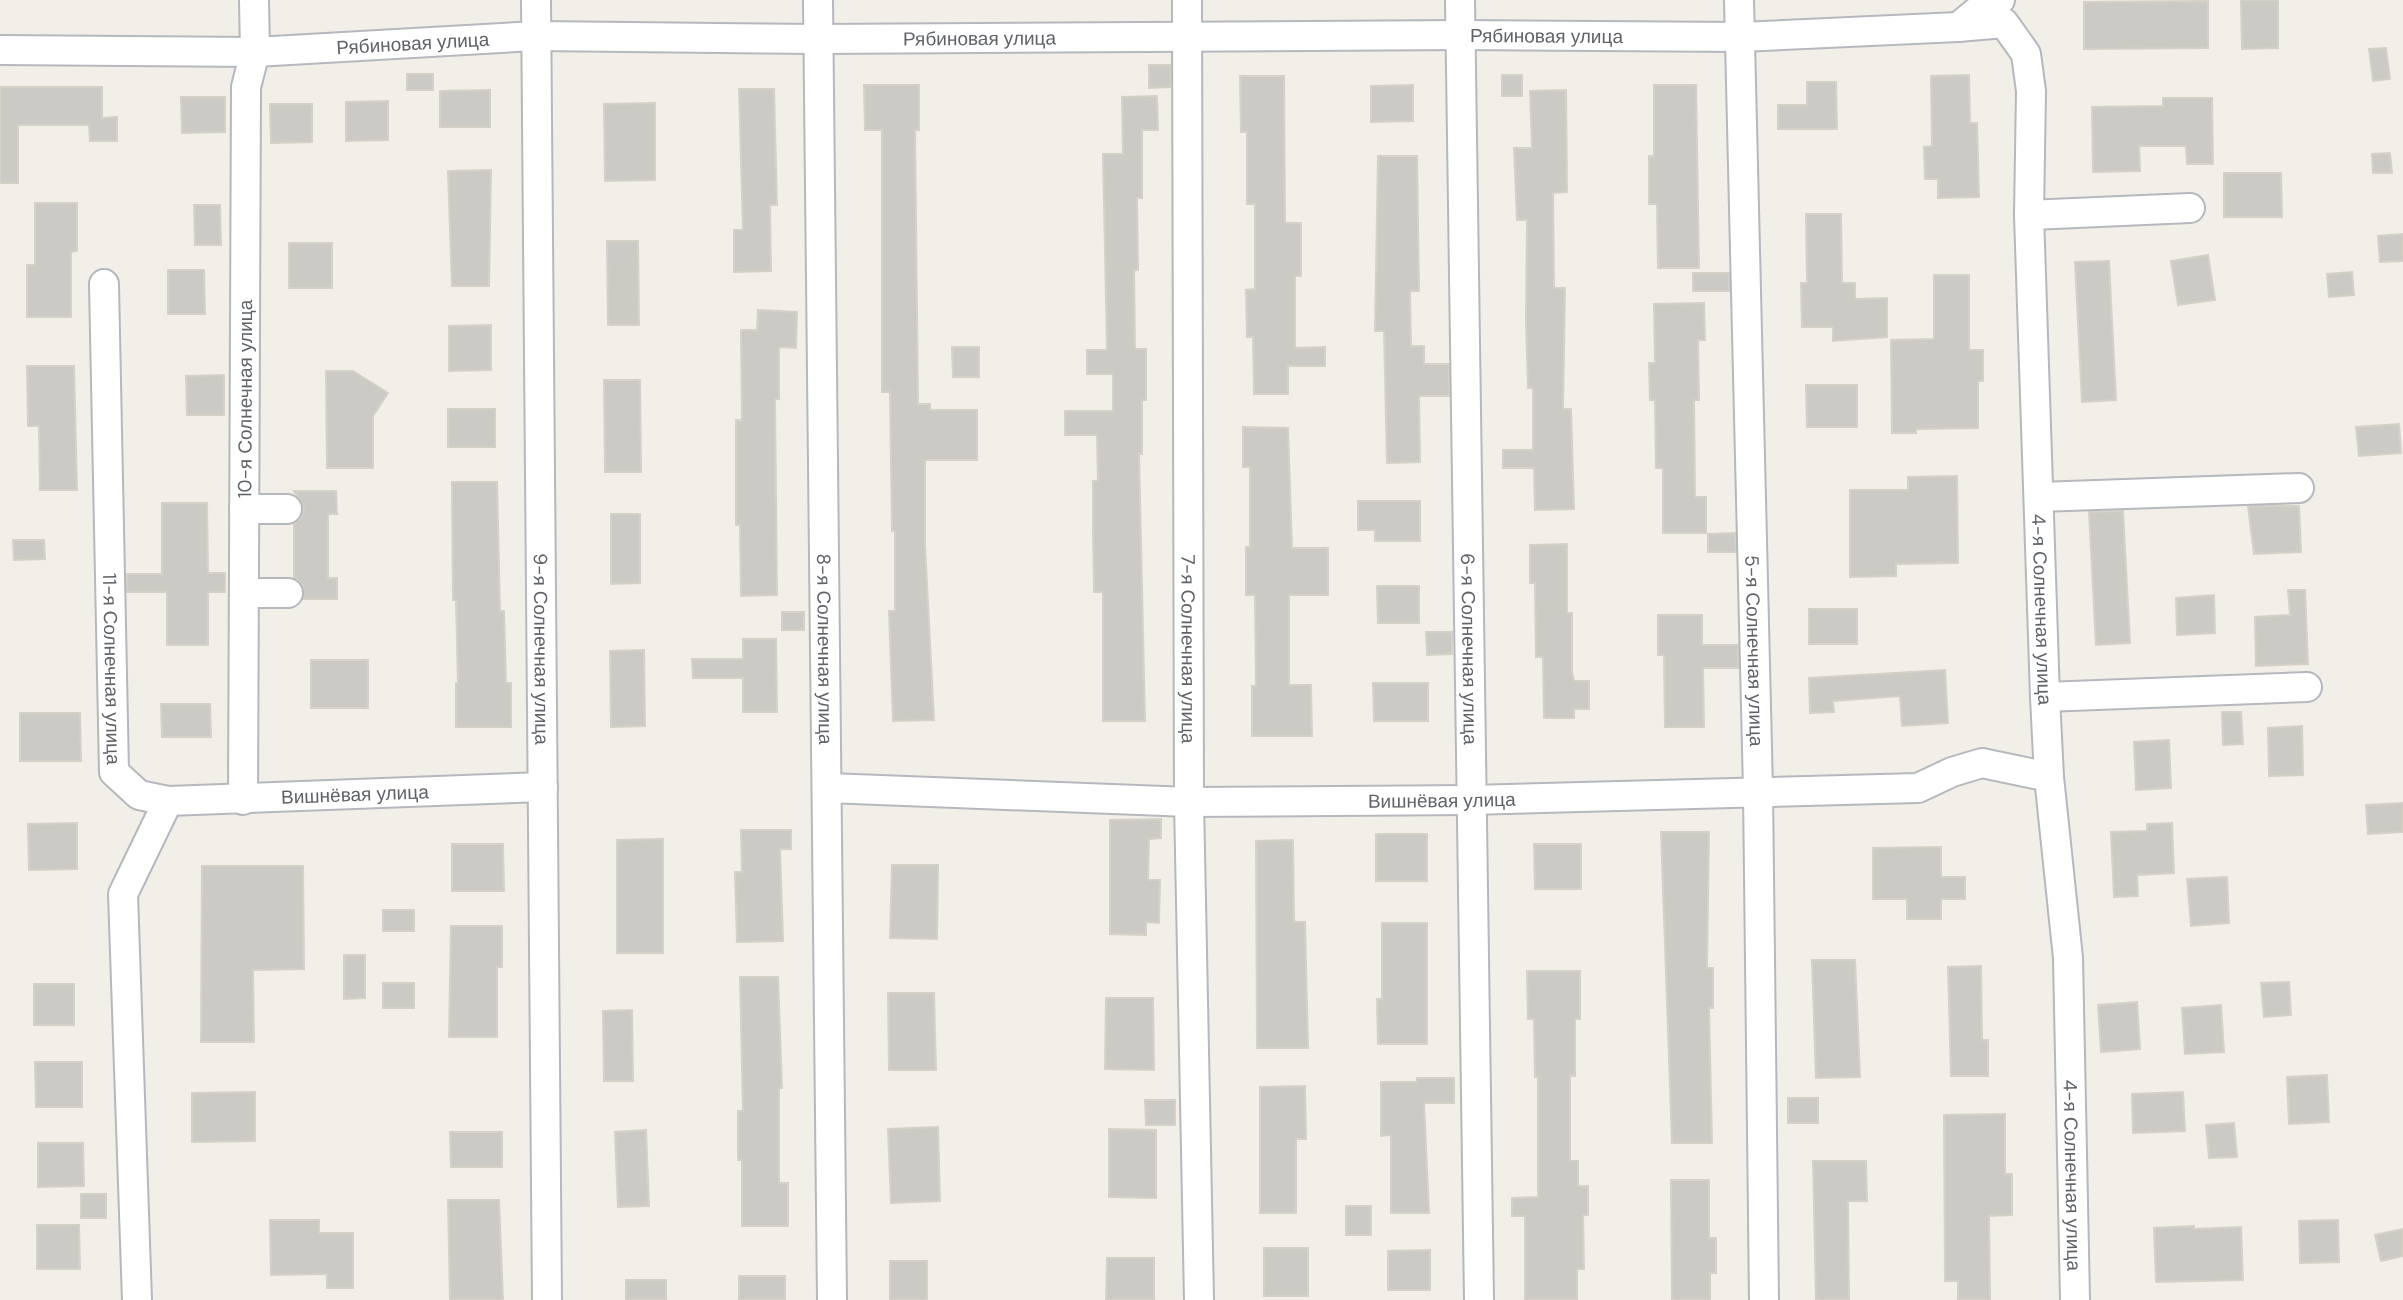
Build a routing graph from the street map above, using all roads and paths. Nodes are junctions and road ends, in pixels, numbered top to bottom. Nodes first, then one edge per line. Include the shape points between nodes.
1 (254, 0) edge
2 (536, 0) edge
3 (818, 0) edge
4 (1187, 0) edge
5 (1460, 0) edge
6 (1739, 0) edge
7 (2000, 0) edge
8 (1958, 27) junction
9 (1461, 35) junction
10 (536, 36) junction
11 (1740, 37) junction
12 (1188, 38) junction
13 (819, 39) junction
14 (0, 50) edge
15 (255, 51) junction
16 (2190, 208) dead end
17 (2029, 215) junction
18 (104, 284) dead end
19 (2299, 488) dead end
20 (2039, 497) junction
21 (244, 509) junction
22 (287, 509) dead end
23 (244, 593) junction
24 (288, 593) dead end
25 (2307, 687) dead end
26 (2045, 697) junction
27 (2049, 777) junction
28 (543, 787) junction
29 (828, 788) junction
30 (1758, 790) junction
31 (243, 800) junction
32 (1470, 800) junction
33 (168, 801) junction
34 (1189, 802) junction
35 (137, 1300) edge
36 (547, 1300) edge
37 (832, 1300) edge
38 (1199, 1300) edge
39 (1479, 1300) edge
40 (1764, 1300) edge
41 (2075, 1300) edge

1 - 15 street, 10-я Солнечная улица
2 - 10 street, 9-я Солнечная улица
3 - 13 street, 8-я Солнечная улица
4 - 12 street, 7-я Солнечная улица
5 - 9 street, 6-я Солнечная улица
6 - 11 street, 5-я Солнечная улица
7 - 8 street via 1986,4
8 - 11 street, Рябиновая улица
8 - 17 street, 4-я Солнечная улица via 2004,23 2025,54 2032,91
9 - 11 street, Рябиновая улица
9 - 12 street, Рябиновая улица
9 - 32 street, 6-я Солнечная улица
10 - 13 street, Рябиновая улица
10 - 15 street, Рябиновая улица
10 - 28 street, 9-я Солнечная улица
11 - 30 street, 5-я Солнечная улица
12 - 13 street, Рябиновая улица
12 - 34 street, 7-я Солнечная улица
13 - 29 street, 8-я Солнечная улица
14 - 15 street, Рябиновая улица
15 - 21 street, 10-я Солнечная улица via 246,87
16 - 17 street
17 - 20 street, 4-я Солнечная улица
18 - 33 street, 11-я Солнечная улица via 114,772 139,795
19 - 20 street
20 - 26 street, 4-я Солнечная улица
21 - 22 street
21 - 23 street, 10-я Солнечная улица
23 - 24 street
23 - 31 street, 10-я Солнечная улица
25 - 26 street
26 - 27 street, 4-я Солнечная улица
27 - 30 street, Вишнёвая улица via 1982,763 1918,788
27 - 41 street, 4-я Солнечная улица via 2068,958
28 - 31 street, Вишнёвая улица
28 - 36 street, 9-я Солнечная улица
29 - 34 street, Вишнёвая улица
29 - 37 street, 8-я Солнечная улица
30 - 32 street, Вишнёвая улица
30 - 40 street, 5-я Солнечная улица
31 - 33 street, Вишнёвая улица
32 - 34 street, Вишнёвая улица
32 - 39 street, 6-я Солнечная улица
33 - 35 street via 123,894
34 - 38 street, 7-я Солнечная улица

